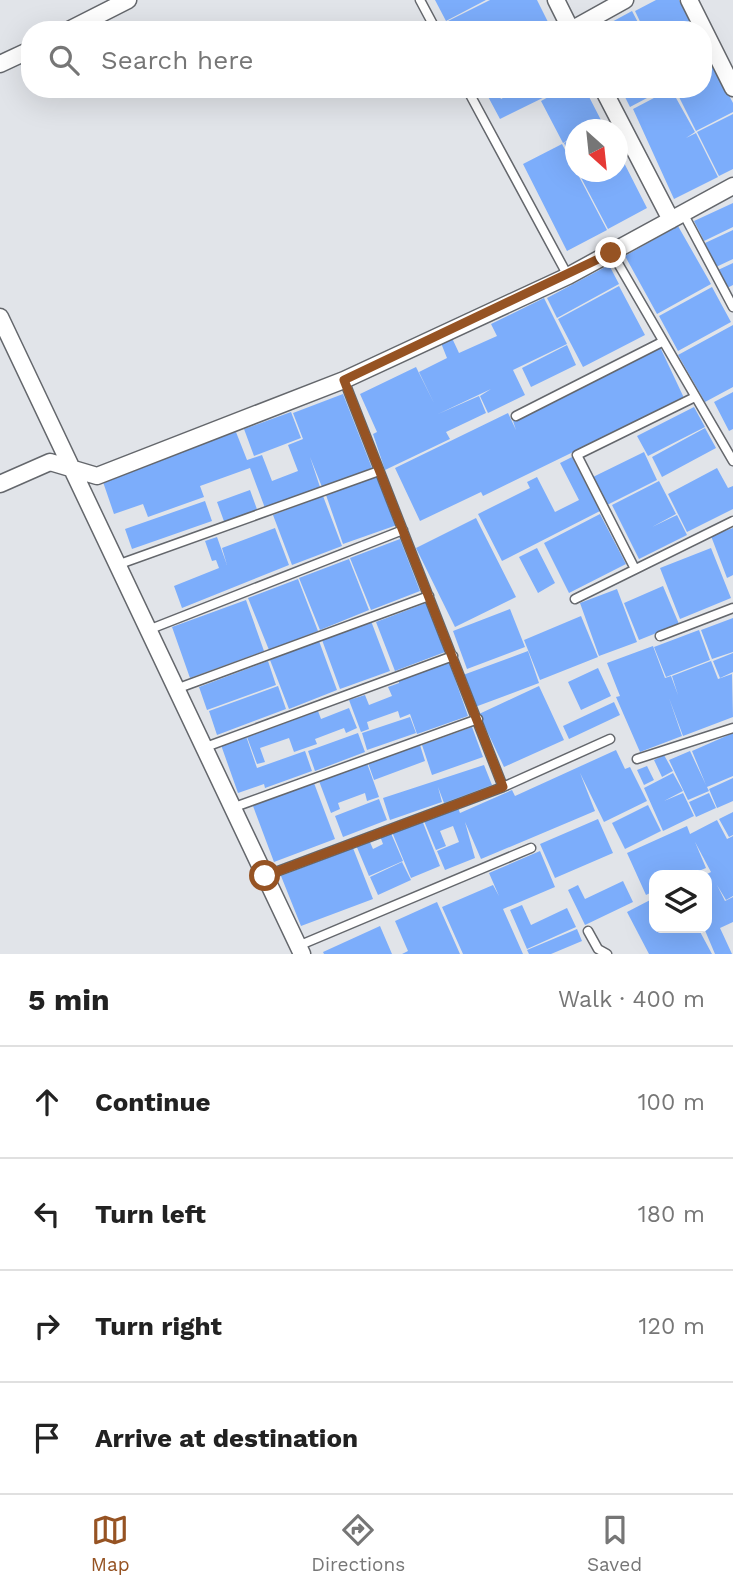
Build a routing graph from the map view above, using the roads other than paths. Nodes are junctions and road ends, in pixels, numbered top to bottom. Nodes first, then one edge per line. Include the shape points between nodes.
1 (128, 0) edge
2 (419, 0) edge
3 (556, 0) edge
4 (625, 0) edge
5 (689, 0) edge
6 (87, 21) edge
7 (431, 21) edge
8 (566, 21) edge
9 (587, 21) edge
10 (700, 21) edge
11 (712, 46) edge
12 (21, 54) edge
13 (0, 64) edge
14 (733, 88) edge
15 (472, 98) edge
16 (608, 98) edge
17 (733, 186) edge
18 (677, 216) junction
19 (611, 253) junction
20 (568, 276) junction
21 (733, 307) edge
22 (0, 317) edge
23 (662, 342) junction
24 (344, 380) junction
25 (695, 397) junction
26 (516, 416) dead end
27 (733, 461) edge
28 (70, 468) junction
29 (379, 471) junction
30 (0, 484) edge
31 (733, 520) edge
32 (402, 530) junction
33 (117, 565) junction
34 (635, 569) junction
35 (429, 596) junction
36 (575, 599) dead end
37 (733, 608) edge
38 (148, 631) junction
39 (660, 636) dead end
40 (453, 656) junction
41 (176, 690) junction
42 (478, 719) junction
43 (733, 728) edge
44 (610, 739) dead end
45 (204, 748) junction
46 (637, 759) dead end
47 (503, 787) junction
48 (232, 808) junction
49 (531, 848) dead end
50 (265, 876) junction
51 (588, 931) dead end
52 (300, 950) edge
53 (607, 954) edge

1 - 6 street
2 - 7 lane
3 - 8 street
4 - 9 street
5 - 10 street
11 - 14 street
12 - 13 street
15 - 20 lane
16 - 18 street
17 - 18 street
18 - 19 street
18 - 21 lane
19 - 20 street
19 - 23 lane
20 - 24 street
22 - 28 street
23 - 25 lane
23 - 26 lane
24 - 28 street via 97,476
24 - 29 lane
25 - 27 lane
25 - 34 lane via 577,455
28 - 30 street via 50,462
28 - 33 street
29 - 32 lane
29 - 33 lane
31 - 34 lane
32 - 35 lane
32 - 38 lane
33 - 38 street
34 - 36 lane
35 - 40 lane
35 - 41 lane
37 - 39 lane
38 - 41 street
40 - 42 lane
40 - 45 lane
41 - 45 street
42 - 47 lane
42 - 48 lane
43 - 46 lane
44 - 47 lane
45 - 48 street
47 - 50 lane
48 - 50 street
49 - 52 lane
50 - 52 street
51 - 53 lane via 598,949

